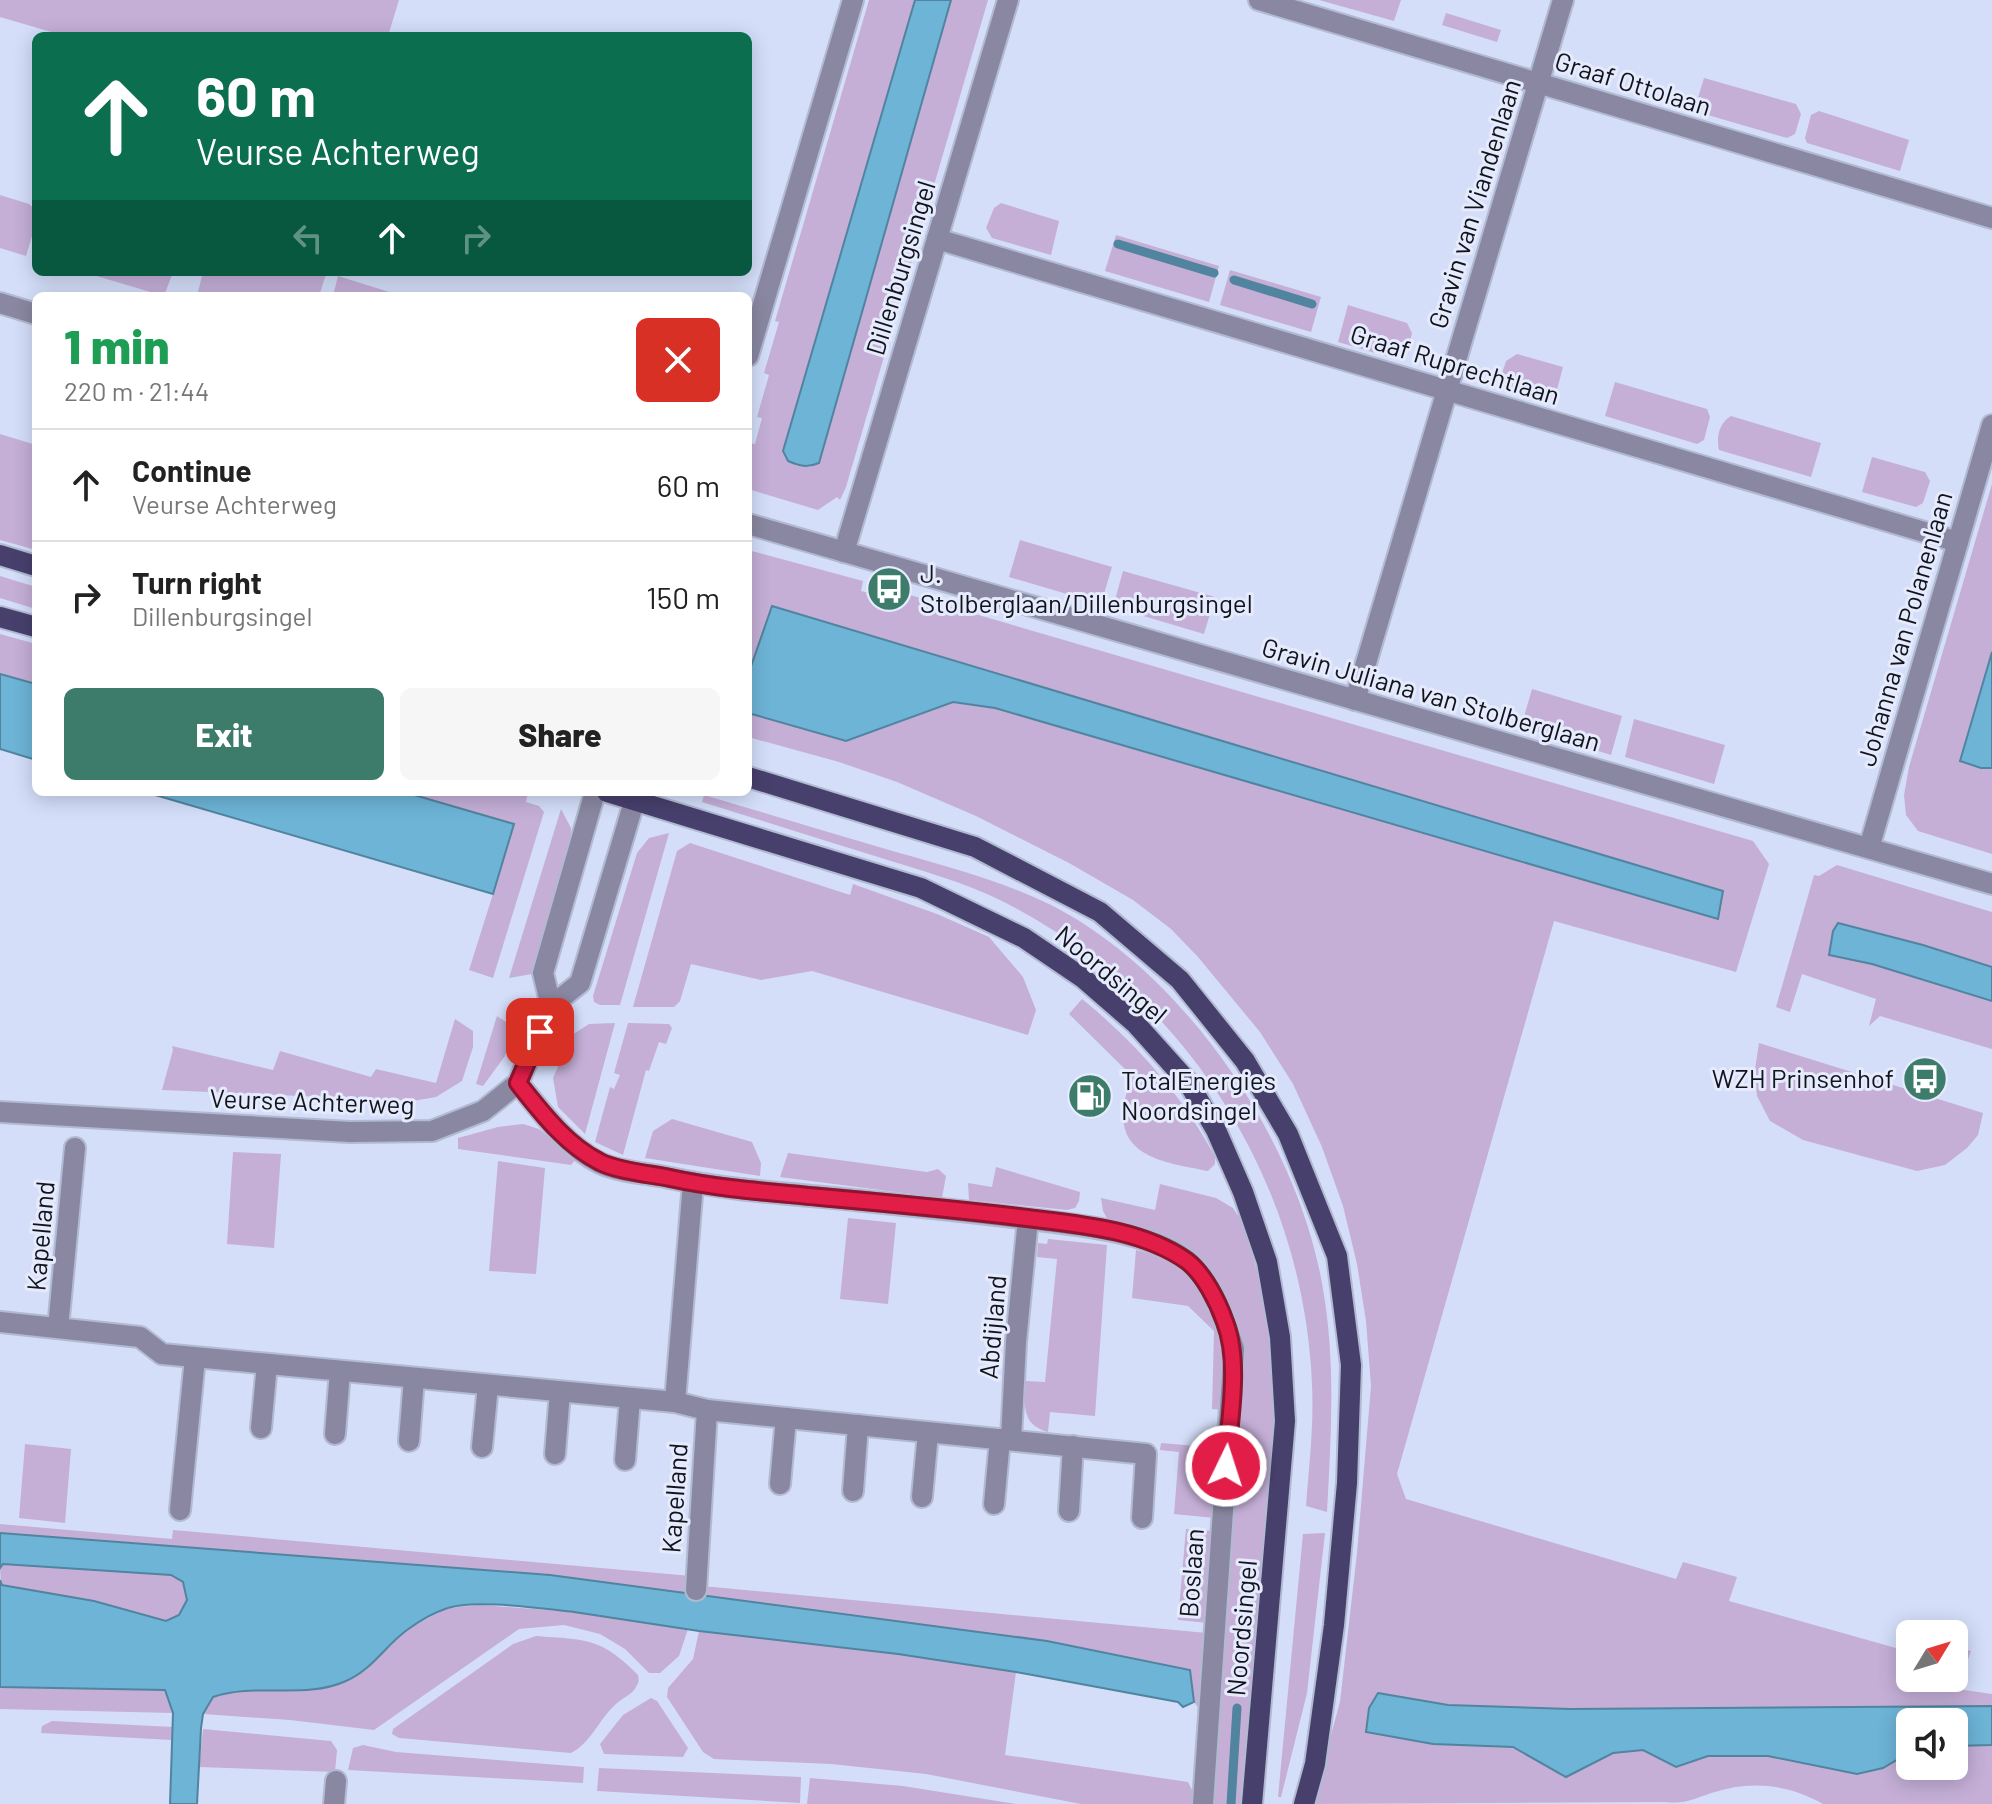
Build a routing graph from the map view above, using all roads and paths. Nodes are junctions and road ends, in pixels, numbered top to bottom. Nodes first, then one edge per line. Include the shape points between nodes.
1 (853, 0) edge
2 (1008, 0) edge
3 (1259, 0) edge
4 (1563, 0) edge
5 (1538, 83) junction
6 (1992, 218) edge
7 (937, 239) junction
8 (0, 303) edge
9 (32, 313) edge
10 (752, 342) edge
11 (1447, 390) junction
12 (1992, 425) edge
13 (752, 525) edge
14 (1958, 542) junction
15 (844, 552) junction
16 (0, 555) edge
17 (32, 565) edge
18 (0, 617) edge
19 (32, 626) edge
20 (1355, 700) junction
21 (752, 778) edge
22 (594, 796) edge
23 (635, 796) edge
24 (1869, 848) junction
25 (1992, 884) edge
26 (551, 1006) junction
27 (518, 1083) junction
28 (0, 1112) edge
29 (75, 1148) dead end
30 (693, 1183) junction
31 (1028, 1219) junction
32 (0, 1322) edge
33 (58, 1328) junction
34 (195, 1358) junction
35 (267, 1364) junction
36 (340, 1371) junction
37 (414, 1378) junction
38 (488, 1385) junction
39 (560, 1392) junction
40 (630, 1399) junction
41 (675, 1402) junction
42 (707, 1410) junction
43 (786, 1418) junction
44 (858, 1425) junction
45 (261, 1428) dead end
46 (928, 1433) junction
47 (335, 1434) dead end
48 (1005, 1439) junction
49 (409, 1441) dead end
50 (1073, 1446) junction
51 (482, 1447) dead end
52 (555, 1454) dead end
53 (625, 1460) dead end
54 (780, 1484) dead end
55 (853, 1491) dead end
56 (922, 1497) dead end
57 (994, 1504) dead end
58 (180, 1510) dead end
59 (1069, 1511) dead end
60 (1142, 1518) dead end
61 (696, 1590) dead end
62 (336, 1781) dead end
63 (334, 1804) edge
64 (1203, 1804) edge
65 (1252, 1804) edge
66 (1304, 1804) edge

1 - 10 street
2 - 7 street, Dillenburgsingel
3 - 5 street, Graaf Ottolaan
4 - 5 street, Gravin van Viandenlaan
5 - 6 street, Graaf Ottolaan
5 - 11 street, Gravin van Viandenlaan
7 - 11 street, Graaf Ruprechtlaan
7 - 15 street, Dillenburgsingel
8 - 9 street
11 - 14 street, Graaf Ruprechtlaan
11 - 20 street, Gravin van Viandenlaan
12 - 14 street, Johanna van Polanenlaan
13 - 15 street, Gravin Juliana van Stolberglaan
14 - 24 street, Johanna van Polanenlaan
15 - 20 street, Gravin Juliana van Stolberglaan
16 - 17 main road
18 - 19 main road
20 - 24 street, Gravin Juliana van Stolberglaan
21 - 66 main road, Noordsingel via 975,847 1100,912 1180,980 1245,1061 1288,1134 1337,1256 1351,1365 1334,1625 1315,1764
22 - 26 street via 543,973
23 - 26 street via 580,983
23 - 65 main road, Noordsingel via 921,888 1024,938 1083,978 1136,1024 1188,1082 1243,1192 1267,1262 1280,1337 1285,1434
24 - 25 street, Gravin Juliana van Stolberglaan
26 - 27 street
27 - 28 street, Veurse Achterweg via 483,1111 432,1131 335,1131
27 - 30 street via 550,1122 602,1164
29 - 33 street, Kapelland
30 - 31 street
30 - 41 street
31 - 48 street, Abdijland
31 - 64 street, Boslaan via 1088,1226 1146,1242 1190,1263 1208,1287 1234,1349
32 - 33 street, Kapelland
33 - 34 street, Kapelland via 140,1337 162,1354
34 - 35 street, Kapelland
34 - 58 street
35 - 36 street, Kapelland
35 - 45 street
36 - 37 street, Kapelland
36 - 47 street
37 - 38 street, Kapelland
37 - 49 street
38 - 39 street, Kapelland
38 - 51 street
39 - 40 street, Kapelland
39 - 52 street
40 - 41 street, Kapelland
40 - 53 street, Kapelland
41 - 42 street
42 - 43 street
42 - 61 street, Kapelland
43 - 44 street
43 - 54 street
44 - 46 street
44 - 55 street
46 - 48 street
46 - 56 street
48 - 50 street
48 - 57 street, Abdijland
50 - 59 street
50 - 60 street via 1146,1454
62 - 63 street

